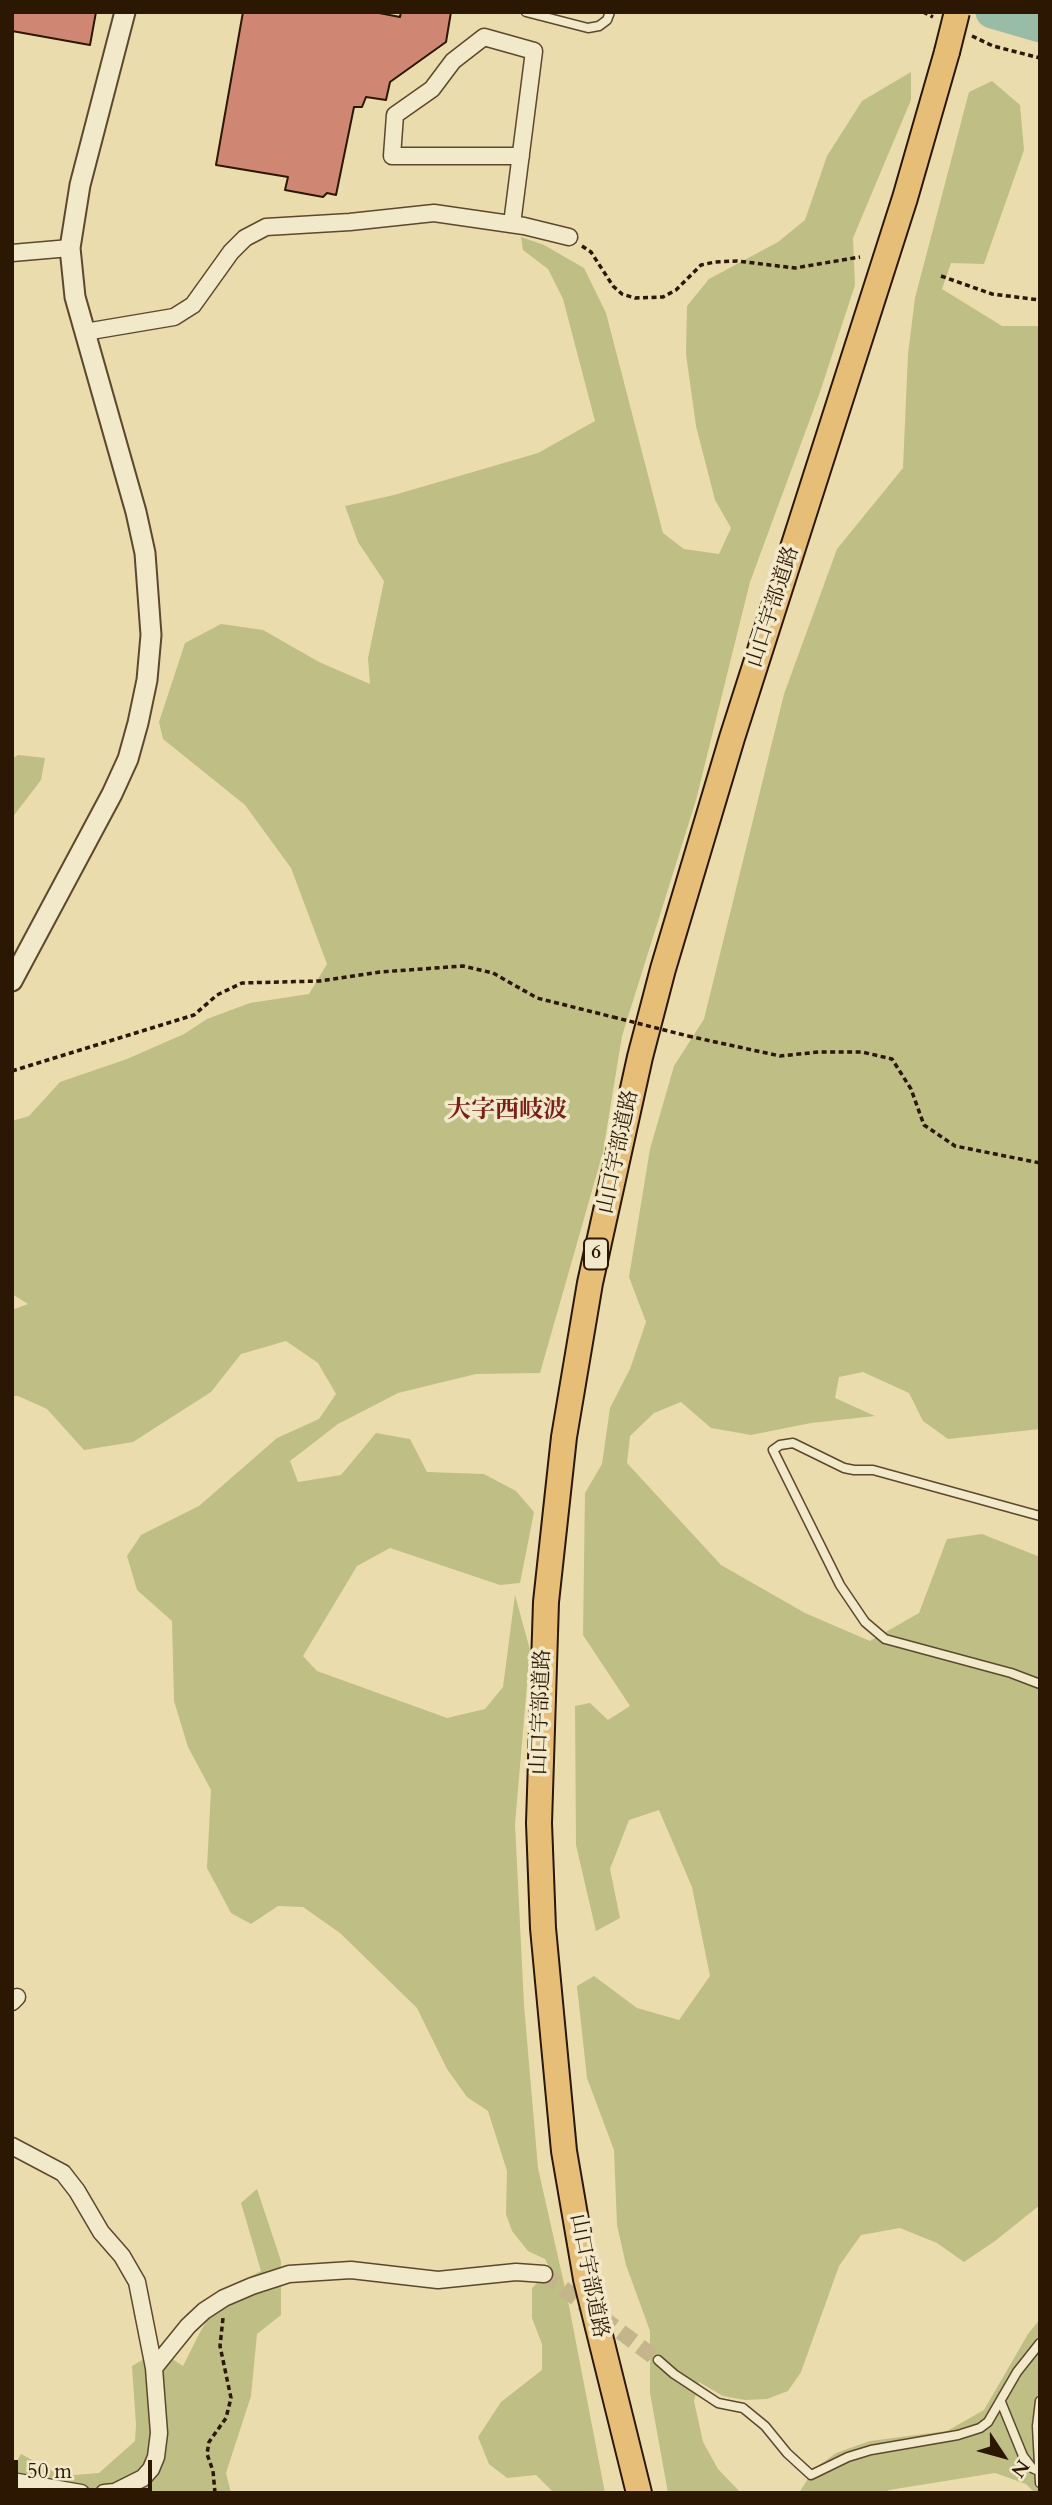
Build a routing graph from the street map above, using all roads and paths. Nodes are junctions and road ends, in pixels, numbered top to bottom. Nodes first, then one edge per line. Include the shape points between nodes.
1 (125, 12) edge
2 (526, 12) edge
3 (610, 12) edge
4 (923, 12) edge
5 (946, 15) edge
6 (970, 35) dead end
7 (1040, 58) edge
8 (521, 156) junction
9 (512, 224) junction
10 (569, 237) joint
11 (70, 248) junction
12 (12, 253) edge
13 (860, 257) dead end
14 (941, 276) dead end
15 (1040, 300) edge
16 (85, 332) junction
17 (12, 981) edge
18 (12, 1071) edge
19 (1040, 1163) edge
20 (1040, 1516) edge
21 (1040, 1684) edge
22 (12, 2147) edge
23 (544, 2274) tunnel mouth
24 (224, 2298) junction
25 (1040, 2343) edge
26 (658, 2360) tunnel mouth
27 (155, 2368) junction
28 (1040, 2401) edge
29 (1001, 2402) junction
30 (1039, 2471) edge
31 (12, 2482) edge
32 (1040, 2483) edge
33 (81, 2493) edge
34 (104, 2493) edge
35 (215, 2493) edge
36 (639, 2493) edge

1 - 11 street via 80,185
2 - 3 lane via 588,28 599,26
4 - 5 path
5 - 36 main road, 山口宇部道路 / 6, bridge via 947,52 905,198 663,969 590,1283 564,1437 545,1629 539,1824 543,1928 566,2164 586,2279
6 - 7 path
8 - 8 street via 534,51 484,37 453,61 432,89 395,115 392,156
8 - 9 street
9 - 10 street
9 - 16 street via 434,213 266,227 245,238 193,305 174,317
10 - 13 path via 591,252 612,286 635,298 663,297 701,265 715,262 795,268
11 - 12 street
11 - 16 street via 75,297
14 - 15 path via 992,294
16 - 17 street via 145,553 151,635 147,680 128,759
18 - 19 path, bridge via 194,1015 217,995 242,983 320,981 463,966 493,973 537,998 780,1056 862,1052 892,1059 911,1089 924,1125 955,1146
20 - 21 lane via 873,1470 844,1468 793,1443 773,1450 840,1586 865,1622 885,1639
22 - 27 street via 63,2173 122,2256 137,2282
23 - 24 street via 516,2272 438,2280 351,2270 289,2274
24 - 27 street via 188,2326
24 - 35 path via 220,2346 231,2398 226,2418 209,2442
25 - 29 lane
26 - 29 lane via 718,2403 743,2408 811,2475 860,2454 980,2428
27 - 34 street via 156,2457 151,2469 132,2485
28 - 30 lane
29 - 30 lane via 1023,2456
30 - 32 lane
31 - 33 street

